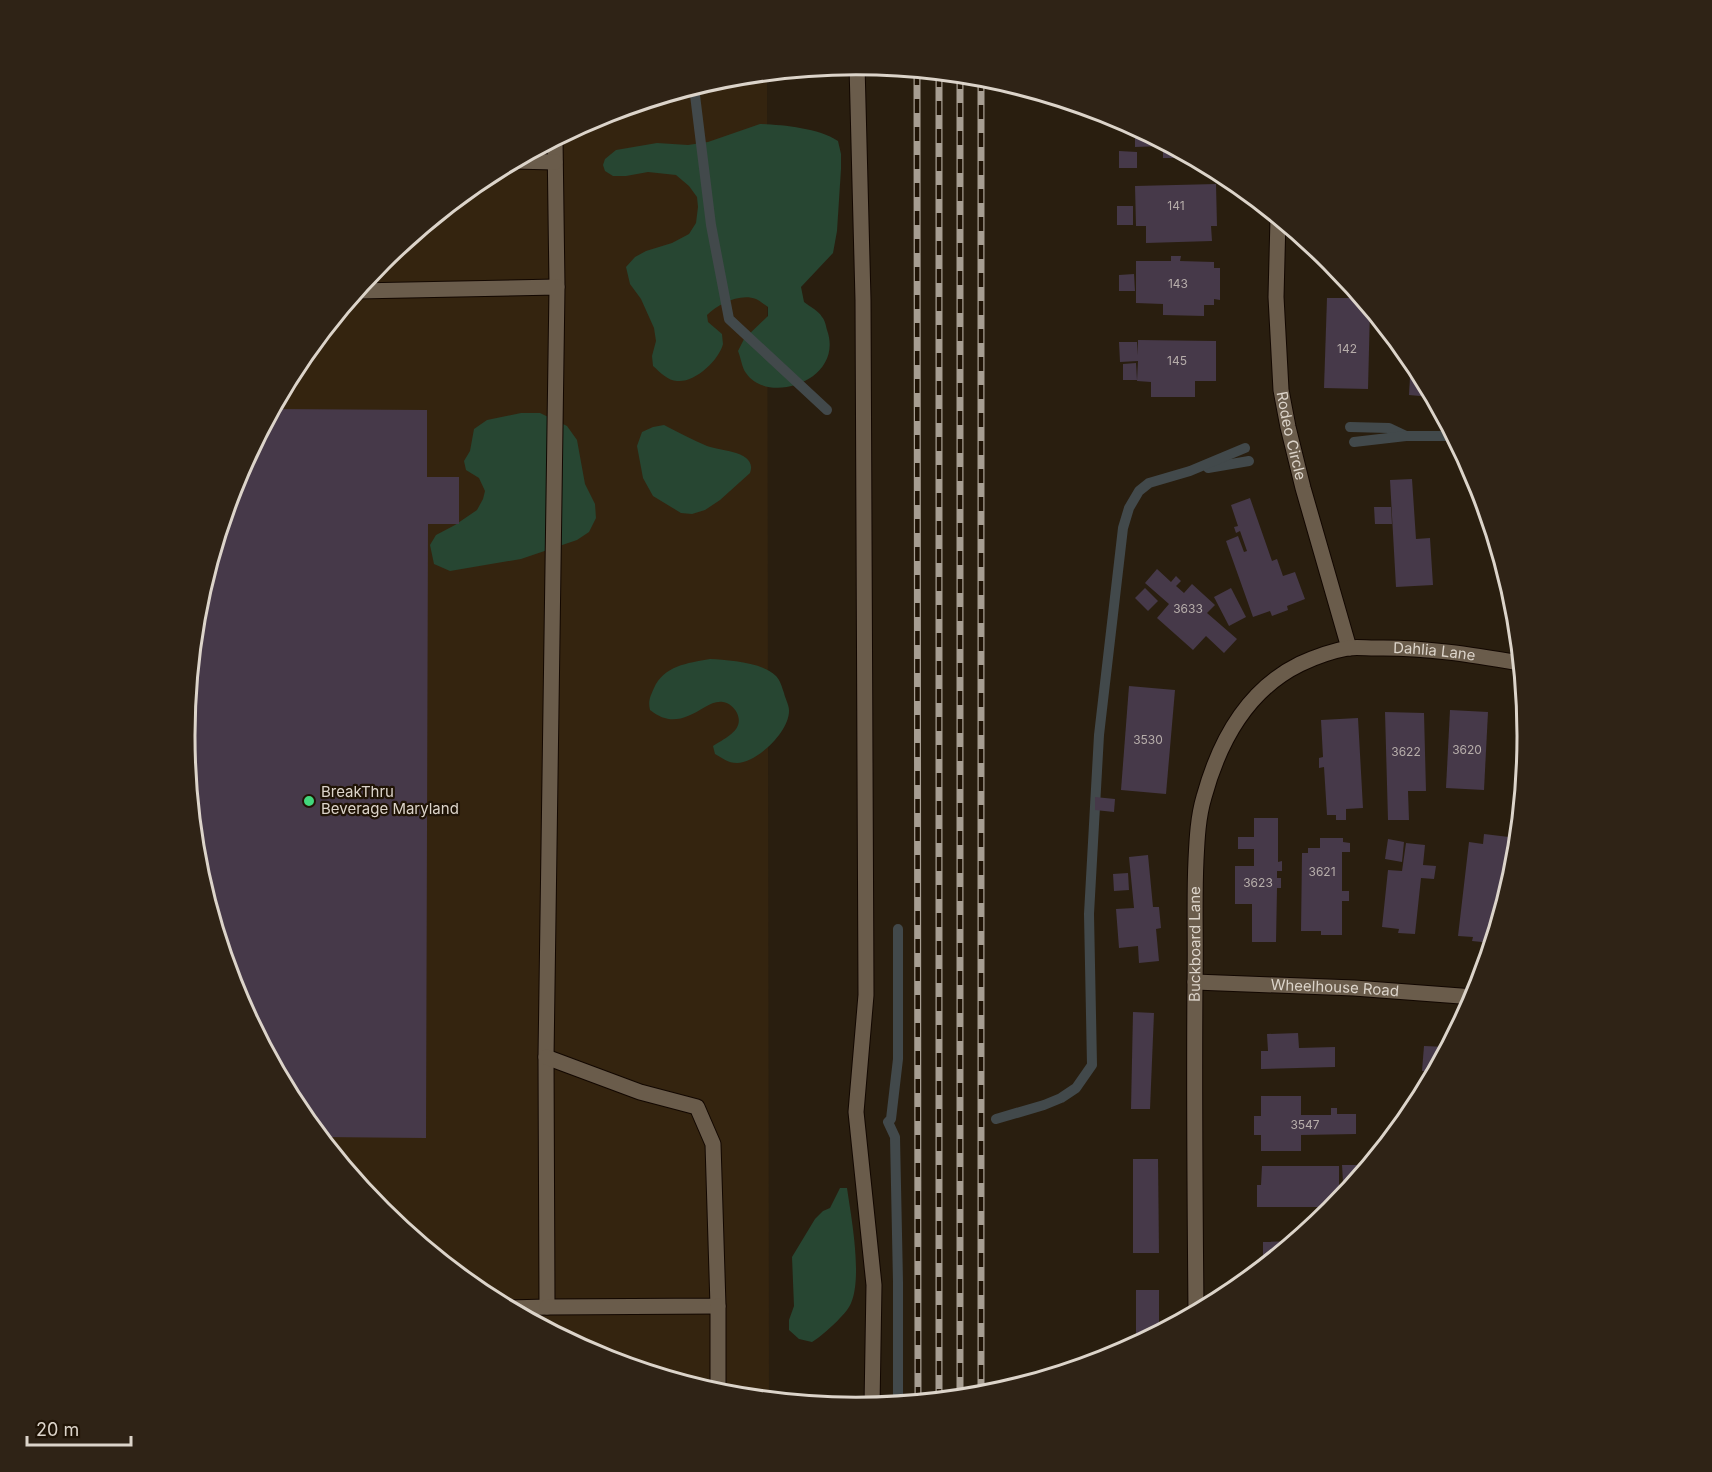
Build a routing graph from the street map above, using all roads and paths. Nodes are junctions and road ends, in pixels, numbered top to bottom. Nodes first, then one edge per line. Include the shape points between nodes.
1 (857, 75) edge
2 (555, 148) edge
3 (529, 162) edge
4 (555, 162) junction
5 (1282, 231) edge
6 (558, 287) junction
7 (368, 291) edge
8 (1349, 648) junction
9 (1512, 662) edge
10 (1195, 982) junction
11 (1464, 996) edge
12 (546, 1057) junction
13 (1196, 1302) edge
14 (718, 1306) junction
15 (547, 1307) junction
16 (524, 1308) edge
17 (718, 1382) edge
18 (872, 1397) edge

1 - 18 street via 863,312 866,995 855,1112 874,1285
2 - 4 street
3 - 4 street
4 - 6 street
5 - 8 street, Rodeo Circle via 1276,297 1281,390 1301,478
6 - 7 street
6 - 12 street
8 - 9 street, Dahlia Lane via 1396,647
8 - 10 street, Buckboard Lane via 1299,665 1266,688 1244,710 1218,753 1203,800 1198,836
10 - 11 street, Wheelhouse Road
10 - 13 street, Buckboard Lane
12 - 14 street via 640,1092 697,1107 713,1144
12 - 15 street
14 - 15 street
14 - 17 street
15 - 16 street

